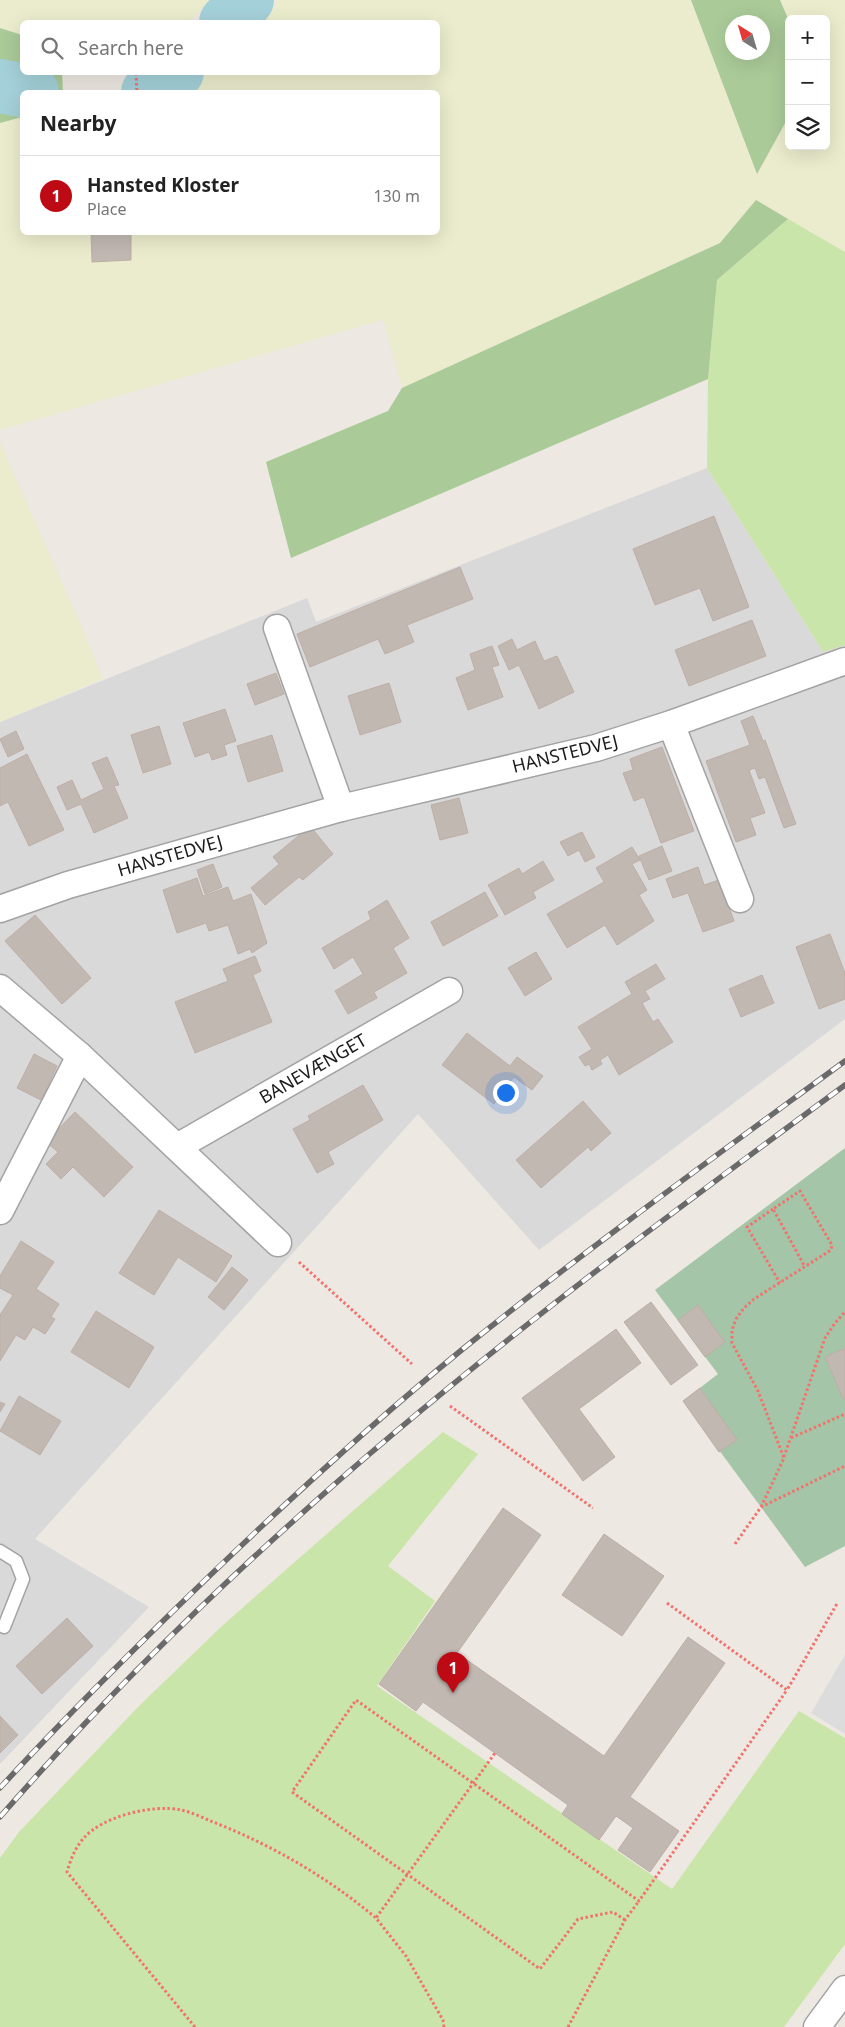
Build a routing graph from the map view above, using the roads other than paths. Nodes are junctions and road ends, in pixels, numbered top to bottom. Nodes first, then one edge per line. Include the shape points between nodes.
1 (277, 628) dead end
2 (845, 661) edge
3 (671, 724) junction
4 (341, 808) junction
5 (740, 899) dead end
6 (0, 909) edge
7 (0, 988) edge
8 (449, 991) dead end
9 (80, 1056) junction
10 (178, 1147) junction
11 (0, 1211) edge
12 (278, 1243) road end
13 (0, 1551) edge
14 (4, 1627) dead end
15 (845, 1989) edge
16 (817, 2027) edge

1 - 4 street
2 - 3 street, HANSTEDVEJ
3 - 4 street, HANSTEDVEJ via 596,748
3 - 5 street
4 - 6 street, HANSTEDVEJ via 68,885
7 - 9 street
8 - 10 street, BANEVÆNGET
9 - 10 street
9 - 11 street
10 - 12 street
13 - 14 lane via 16,1561 24,1579
15 - 16 street

